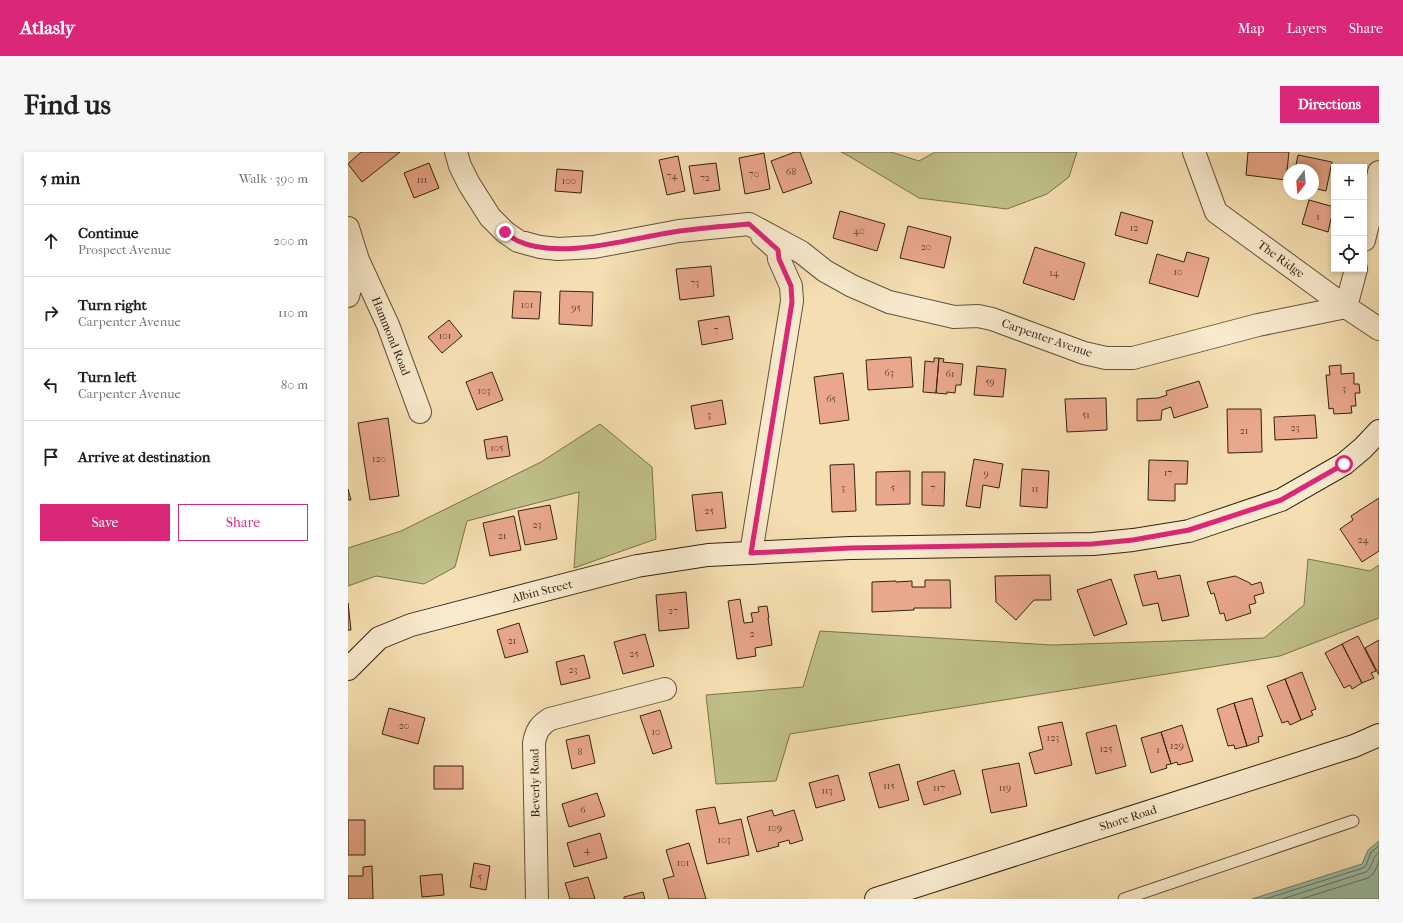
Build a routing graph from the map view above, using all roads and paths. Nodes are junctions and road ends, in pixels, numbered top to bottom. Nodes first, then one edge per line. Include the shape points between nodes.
1 (456, 152) edge
2 (1194, 152) edge
3 (1379, 172) edge
4 (749, 224) junction
5 (348, 228) edge
6 (1365, 236) edge
7 (358, 260) junction
8 (1355, 272) edge
9 (348, 296) edge
10 (1346, 307) junction
11 (1379, 329) edge
12 (420, 412) dead end
13 (1379, 431) edge
14 (751, 553) junction
15 (348, 669) edge
16 (665, 689) dead end
17 (1379, 735) edge
18 (1353, 821) dead end
19 (914, 893) edge
20 (537, 899) edge
21 (876, 899) edge
22 (1124, 899) edge

1 - 4 street via 469,184 490,217 518,241 540,248 594,247 679,231
2 - 10 street, The Ridge via 1216,212
3 - 6 street
4 - 10 street, Carpenter Avenue via 801,252 825,271 889,302 954,317 978,316 992,319 1084,353 1106,358 1133,358 1258,325
4 - 14 street via 778,250 779,259 791,286 792,302
5 - 7 street, Hammond Road
7 - 9 street
7 - 12 street, Hammond Road via 388,325
8 - 10 street
10 - 11 street
13 - 14 street, Albin Street via 1344,464 1281,500 1189,530 1092,544 850,548
14 - 15 street, Albin Street via 708,555 637,566 411,625 380,638
16 - 20 street, Beverly Road via 550,718 539,728 534,743
17 - 19 street, Shore Road via 1354,746
18 - 22 lane
19 - 21 street, Shore Road

